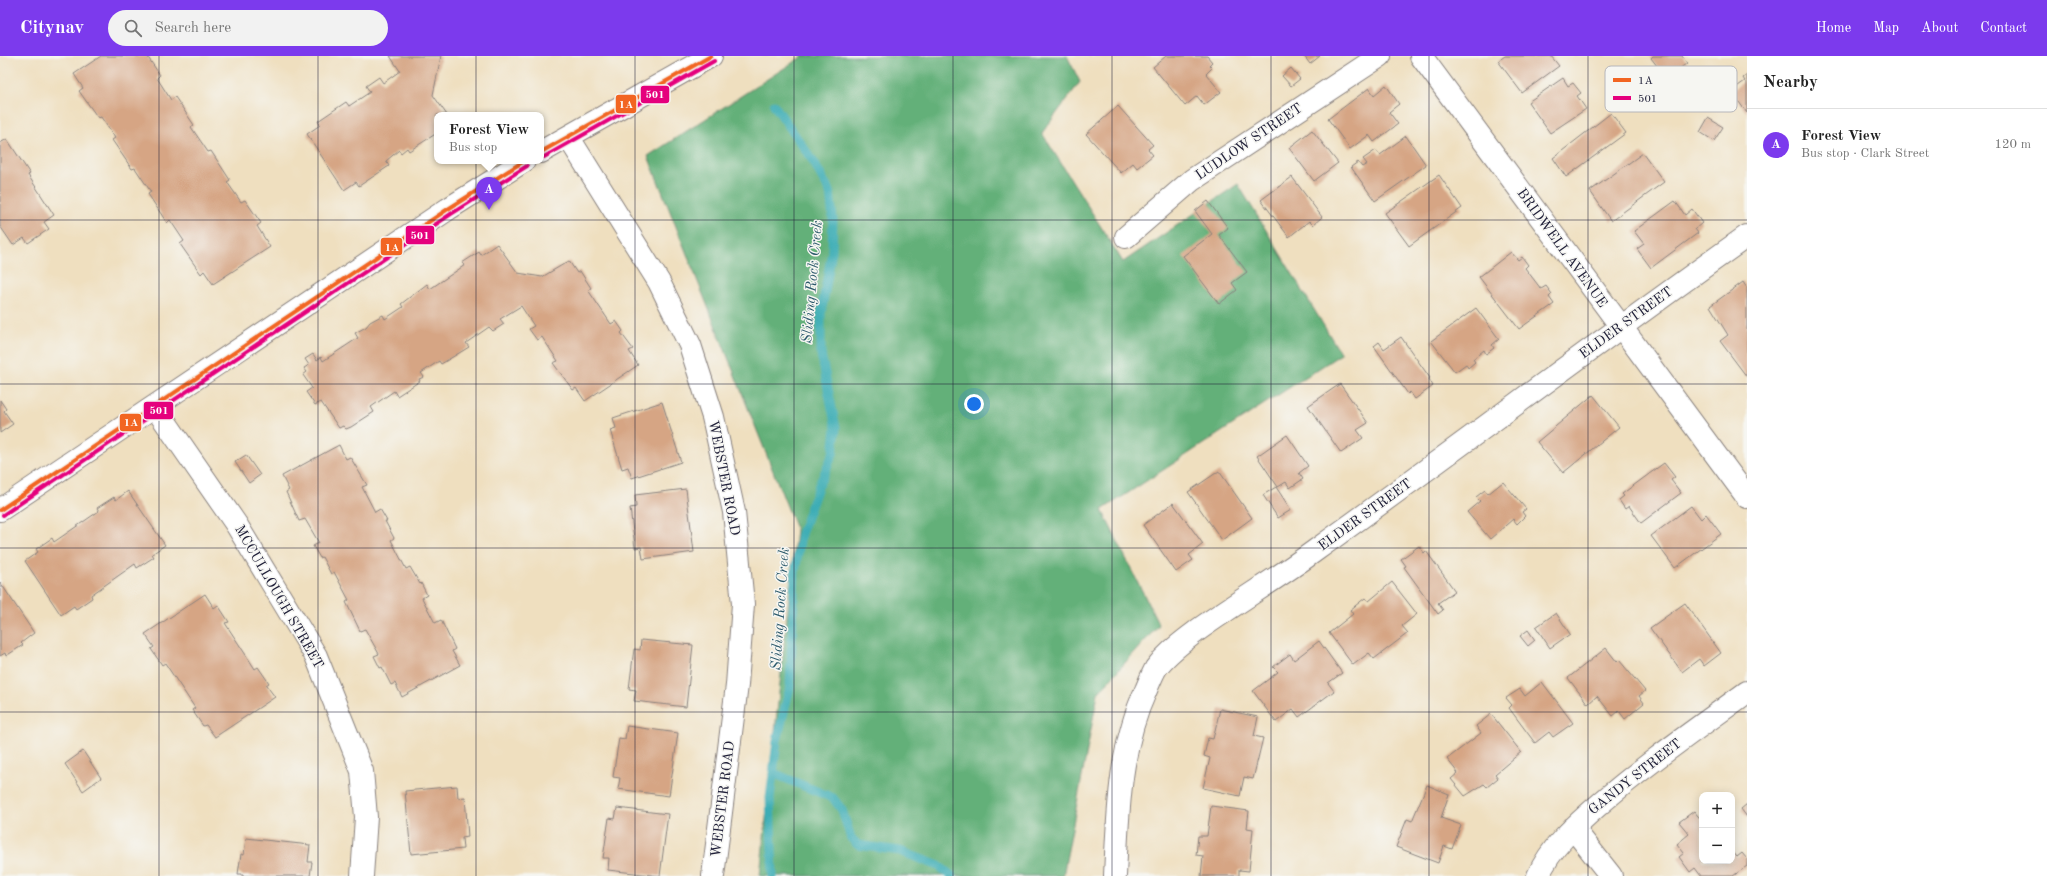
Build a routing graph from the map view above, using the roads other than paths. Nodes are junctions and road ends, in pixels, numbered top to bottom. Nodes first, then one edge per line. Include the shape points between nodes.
1 (711, 56) edge
2 (1380, 56) edge
3 (1421, 56) edge
4 (569, 138) junction
5 (544, 150) edge
6 (519, 164) edge
7 (1747, 236) edge
8 (1126, 237) dead end
9 (1619, 327) junction
10 (155, 407) junction
11 (1747, 498) edge
12 (0, 510) edge
13 (1747, 692) edge
14 (1573, 828) junction
15 (362, 876) edge
16 (713, 876) edge
17 (1115, 876) edge
18 (1538, 876) edge
19 (1611, 876) edge

1 - 4 street
2 - 8 street, LUDLOW STREET via 1192,180
3 - 9 street, BRIDWELL AVENUE
4 - 5 street
4 - 16 street, WEBSTER ROAD via 659,282 690,345 713,417 734,512 743,604 737,685
6 - 10 street via 448,209
7 - 9 street, ELDER STREET
9 - 11 street, BRIDWELL AVENUE
9 - 17 street, ELDER STREET via 1304,559 1218,616 1171,651 1155,670 1134,720 1124,758 1118,805
10 - 12 street
10 - 15 street, MCCULLOUGH STREET via 236,524 316,656 362,771 366,817
13 - 14 street, GANDY STREET via 1626,782
14 - 18 street, GANDY STREET via 1546,858
14 - 19 street

